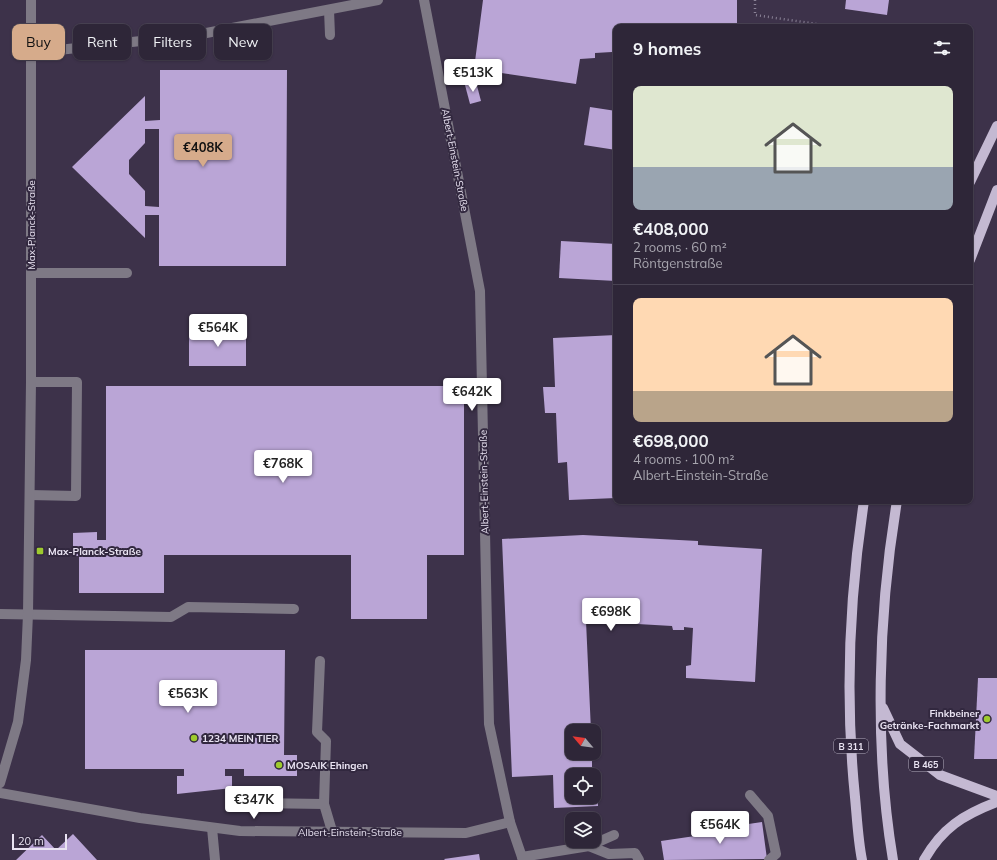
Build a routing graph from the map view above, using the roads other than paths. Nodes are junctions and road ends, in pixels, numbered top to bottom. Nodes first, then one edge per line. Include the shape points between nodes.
1 (31, 0) edge
2 (378, 0) edge
3 (424, 0) edge
4 (328, 10) junction
5 (31, 24) edge
6 (330, 35) dead end
7 (65, 49) edge
8 (31, 60) edge
9 (997, 126) edge
10 (973, 176) edge
11 (997, 190) edge
12 (973, 252) edge
13 (31, 273) junction
14 (127, 273) dead end
15 (31, 382) junction
16 (30, 495) junction
17 (864, 504) edge
18 (897, 504) edge
19 (294, 609) dead end
20 (0, 614) edge
21 (28, 614) junction
22 (320, 661) dead end
23 (881, 703) junction
24 (0, 783) edge
25 (0, 793) edge
26 (750, 795) dead end
27 (997, 796) edge
28 (997, 802) edge
29 (252, 803) dead end
30 (324, 804) junction
31 (510, 822) junction
32 (212, 828) junction
33 (332, 831) junction
34 (614, 835) dead end
35 (601, 841) edge
36 (578, 848) edge
37 (594, 848) edge
38 (522, 858) edge
39 (215, 860) edge
40 (639, 860) edge
41 (769, 860) edge
42 (862, 860) edge
43 (893, 860) edge
44 (924, 860) edge

1 - 5 street, Max-Planck-Straße
2 - 4 street
3 - 31 street, Albert-Einstein-Straße via 480,291 489,724
4 - 6 street
4 - 7 street via 196,35
8 - 13 street, Max-Planck-Straße
9 - 10 main road
11 - 12 main road
13 - 14 street
13 - 15 street, Max-Planck-Straße
15 - 16 street, Max-Planck-Straße
15 - 16 street via 77,382 76,496
16 - 21 street, Max-Planck-Straße
17 - 42 main road, B 311 via 850,631 849,687 853,773
18 - 23 main road, B 311 via 886,597
19 - 21 street via 188,607 171,617
20 - 21 street
21 - 24 street, Max-Planck-Straße via 26,660 18,722
22 - 30 street via 317,732 326,741
23 - 27 main road, B 465 via 900,744 940,775
23 - 43 main road, B 311 via 885,784
25 - 32 street, Albert-Einstein-Straße
26 - 41 street via 768,816 776,854
28 - 44 main road via 973,811 949,826 931,847
29 - 30 street
30 - 33 street
31 - 33 street, Albert-Einstein-Straße via 466,833
31 - 38 street, Albert-Einstein-Straße
32 - 33 street, Albert-Einstein-Straße via 240,831
32 - 39 street
34 - 35 street
36 - 38 street
37 - 40 street via 609,854 635,853

